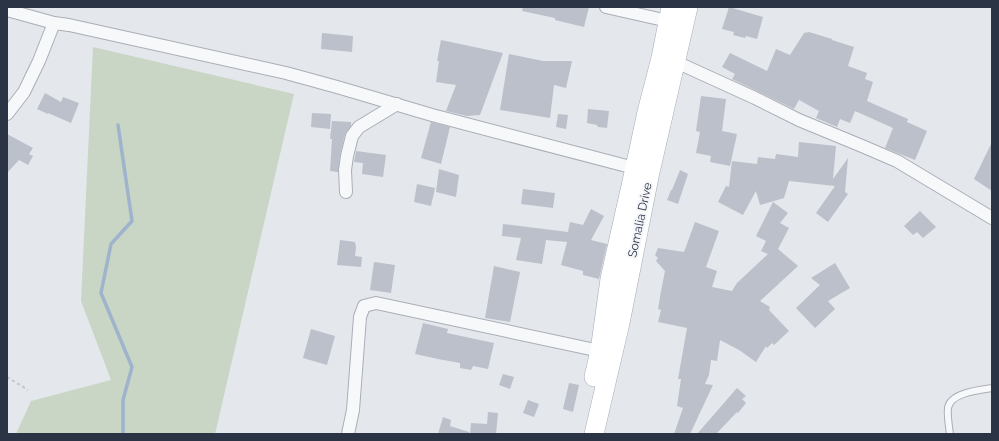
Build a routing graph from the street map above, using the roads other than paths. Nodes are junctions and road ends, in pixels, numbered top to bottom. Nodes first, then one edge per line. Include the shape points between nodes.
1 (606, 7) edge
2 (688, 7) edge
3 (7, 10) edge
4 (670, 14) edge
5 (54, 23) junction
6 (676, 62) junction
7 (397, 104) junction
8 (7, 114) edge
9 (643, 170) junction
10 (346, 192) dead end
11 (992, 218) edge
12 (600, 351) junction
13 (992, 388) edge
14 (348, 434) edge
15 (582, 434) edge
16 (594, 434) edge
17 (950, 434) edge

1 - 4 street
2 - 6 main road, Somalia Drive
3 - 5 street
4 - 9 main road, Somalia Drive via 648,112
5 - 7 street via 286,73
5 - 8 street via 24,92
6 - 9 main road, Somalia Drive
6 - 11 street via 799,120 897,161
7 - 9 street
7 - 10 street via 359,127 352,136 345,170
9 - 12 main road, Somalia Drive via 610,279
9 - 16 main road, Somalia Drive via 620,323
12 - 14 street via 376,303 364,306 360,317 353,410
12 - 15 main road, Somalia Drive
13 - 17 lane via 958,396 951,402 948,408

